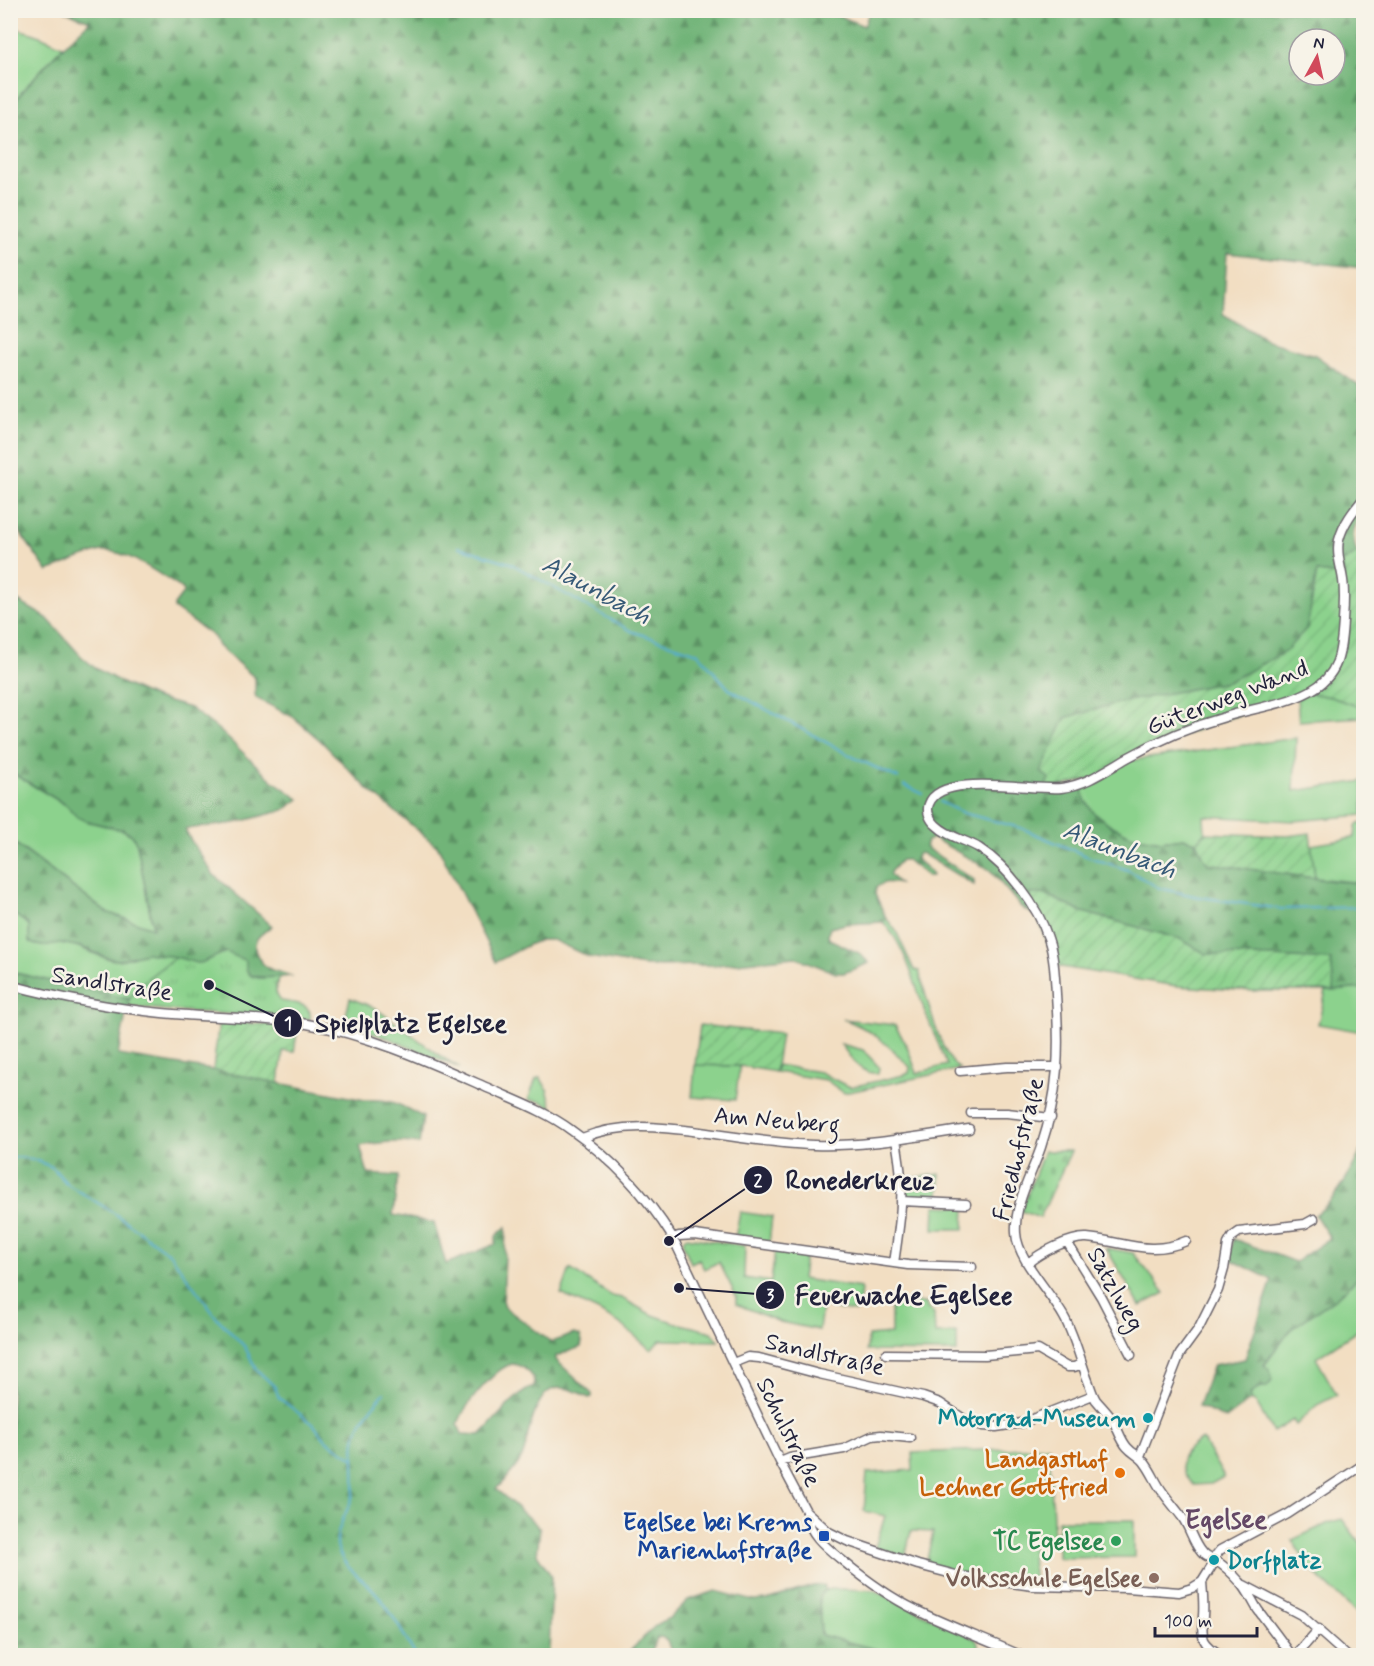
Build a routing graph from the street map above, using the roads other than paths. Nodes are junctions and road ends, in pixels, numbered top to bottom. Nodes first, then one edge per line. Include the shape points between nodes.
1 (1364, 498) edge
2 (1098, 775) joint
3 (10, 985) edge
4 (1058, 1067) junction
5 (960, 1071) dead end
6 (971, 1113) dead end
7 (1050, 1118) junction
8 (969, 1129) dead end
9 (582, 1138) junction
10 (896, 1139) junction
11 (901, 1201) junction
12 (966, 1204) dead end
13 (1314, 1219) dead end
14 (673, 1238) junction
15 (1186, 1241) dead end
16 (1067, 1242) junction
17 (894, 1263) junction
18 (1028, 1263) junction
19 (972, 1267) dead end
20 (886, 1354) dead end
21 (1131, 1355) dead end
22 (733, 1363) junction
23 (1082, 1364) junction
24 (1093, 1395) junction
25 (910, 1438) dead end
26 (1140, 1456) junction
27 (780, 1462) junction
28 (1364, 1464) edge
29 (806, 1511) junction
30 (1214, 1560) junction
31 (1202, 1582) junction
32 (1244, 1585) junction
33 (1319, 1629) junction
34 (1022, 1656) edge
35 (1222, 1656) edge
36 (1293, 1656) edge
37 (1347, 1656) edge

1 - 2 street, Güterweg Wand via 1350,514 1340,537 1342,636 1340,653 1329,676 1300,695 1204,723 1141,750
2 - 4 street, Friedhofstraße via 1064,788 984,784 950,788 936,794 927,807 933,824 979,849 1002,867 1027,897 1041,922 1052,958
3 - 9 street, Sandlstraße via 128,1010 333,1029 467,1079 554,1119
4 - 5 street
4 - 7 street, Friedhofstraße
6 - 7 street
7 - 18 street, Friedhofstraße via 1015,1228
8 - 10 street, Am Neuberg
9 - 10 street, Am Neuberg via 608,1129 637,1127 816,1146
9 - 14 street, Sandlstraße via 638,1191
10 - 11 street
11 - 12 street
11 - 17 street
13 - 26 street via 1305,1224 1239,1232 1232,1237 1218,1290 1199,1328 1180,1354
14 - 17 street via 694,1235
14 - 22 street, Sandlstraße
15 - 16 street, Satzlweg via 1159,1248 1087,1238
16 - 18 street, Satzlweg
16 - 21 street, Satzlweg
17 - 19 street
18 - 23 street, Friedhofstraße via 1065,1319
20 - 23 street via 985,1355 1038,1350 1068,1367
22 - 24 street, Sandlstraße via 748,1357 759,1358 923,1397 982,1426 1022,1423
22 - 27 street, Schulstraße
23 - 24 street, Friedhofstraße
24 - 26 street via 1125,1445
25 - 27 street via 872,1436 844,1449
26 - 30 street via 1200,1551
27 - 29 street, Schulstraße
28 - 30 street via 1288,1514 1220,1550
29 - 31 street, Schulstraße via 829,1532 847,1541 960,1576 1033,1586 1179,1592
29 - 34 street via 817,1538 876,1587 917,1611
30 - 31 street
30 - 32 street
31 - 35 street via 1200,1629 1205,1642
32 - 33 street
32 - 36 street
33 - 36 street
33 - 37 street

